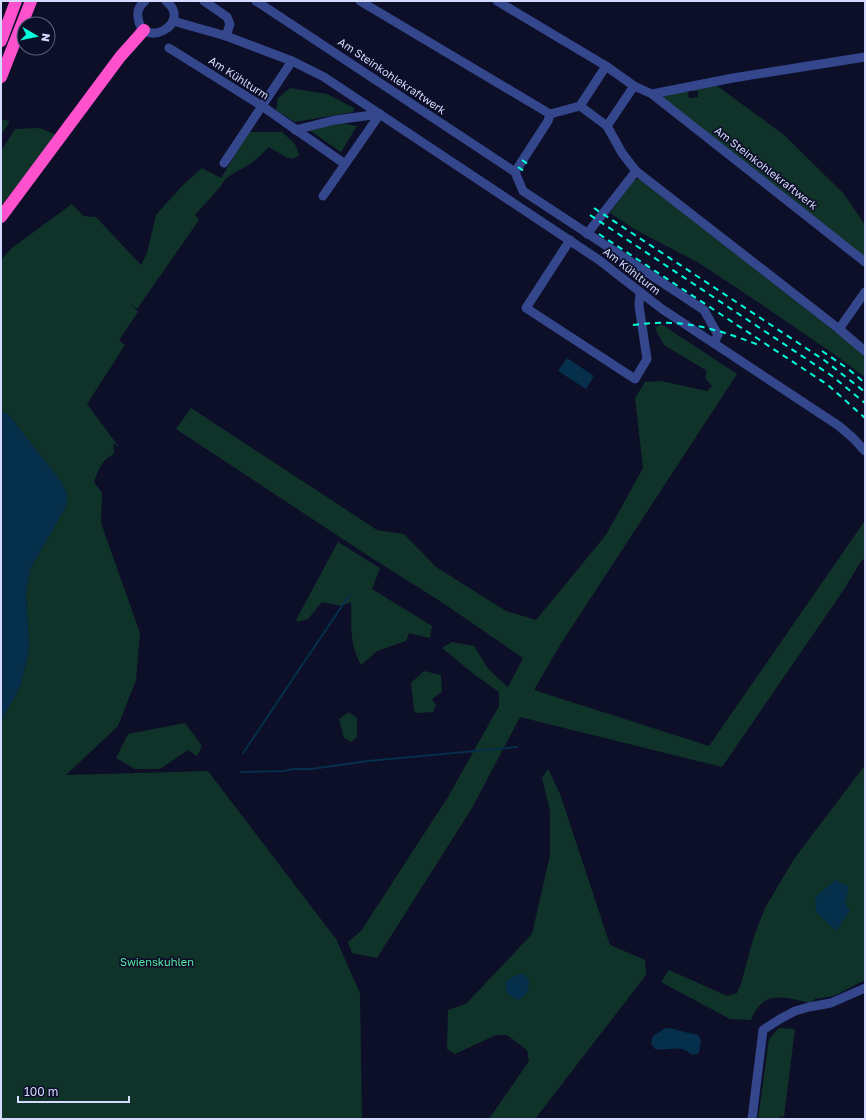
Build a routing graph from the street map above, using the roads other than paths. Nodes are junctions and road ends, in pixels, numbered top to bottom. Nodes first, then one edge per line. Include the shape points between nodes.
1 (16, 1) edge
2 (31, 1) edge
3 (145, 1) edge
4 (166, 1) edge
5 (204, 1) edge
6 (256, 1) edge
7 (360, 1) edge
8 (497, 1) edge
9 (173, 21) junction
10 (144, 30) junction
11 (226, 36) junction
12 (1, 41) edge
13 (170, 48) dead end
14 (865, 57) edge
15 (292, 61) junction
16 (606, 66) junction
17 (1, 77) edge
18 (634, 86) junction
19 (652, 94) junction
20 (262, 106) junction
21 (580, 106) junction
22 (380, 114) junction
23 (550, 114) junction
24 (607, 126) junction
25 (295, 130) junction
26 (224, 163) dead end
27 (345, 164) junction
28 (636, 171) junction
29 (515, 172) junction
30 (324, 196) dead end
31 (1, 217) edge
32 (587, 234) junction
33 (570, 240) junction
34 (865, 262) edge
35 (640, 292) junction
36 (865, 292) edge
37 (839, 329) junction
38 (714, 343) junction
39 (865, 351) edge
40 (865, 451) edge
41 (865, 988) edge
42 (752, 1119) edge

1 - 12 highway
2 - 17 highway
3 - 10 street via 138,14 138,20
4 - 9 street via 173,11
5 - 11 street via 227,17 230,24
6 - 29 street, Am Steinkohlekraftwerk
7 - 23 street
8 - 16 street, Am Steinkohlekraftwerk
9 - 10 street via 161,33 155,34
9 - 11 street, Am Kühlturm
10 - 31 highway via 120,57
11 - 15 street, Am Kühlturm
13 - 20 street, Am Kühlturm
14 - 19 street
15 - 20 street
15 - 22 street, Am Kühlturm via 324,77
16 - 18 street, Am Steinkohlekraftwerk
16 - 21 street
18 - 19 street, Am Steinkohlekraftwerk
18 - 24 street
19 - 34 street, Am Steinkohlekraftwerk
20 - 25 street, Am Kühlturm
20 - 26 street
21 - 23 street
21 - 24 street
22 - 25 street via 334,120
22 - 27 street
22 - 33 street, Am Kühlturm
23 - 29 street
24 - 28 street via 622,153
25 - 27 street, Am Kühlturm
27 - 30 street
28 - 32 street
28 - 37 street
29 - 32 street via 523,192
32 - 38 street via 704,310 718,335
33 - 35 street, Am Kühlturm
33 - 35 street via 526,308 635,379 647,359 639,306
35 - 38 street, Am Kühlturm
36 - 37 street
37 - 39 street
38 - 40 street, Am Kühlturm via 839,426
41 - 42 street via 831,1003 795,1011 763,1030

